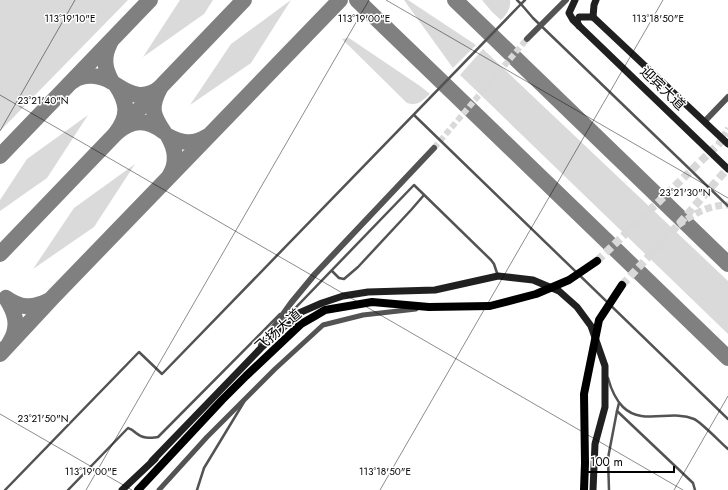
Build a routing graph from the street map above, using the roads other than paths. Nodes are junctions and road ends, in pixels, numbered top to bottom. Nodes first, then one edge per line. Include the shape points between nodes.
1 (517, 0) edge
2 (526, 0) edge
3 (566, 0) edge
4 (575, 0) edge
5 (596, 0) edge
6 (521, 4) junction
7 (593, 17) junction
8 (580, 26) junction
9 (527, 39) tunnel mouth
10 (728, 97) edge
11 (414, 115) junction
12 (704, 121) junction
13 (728, 144) edge
14 (434, 148) tunnel mouth
15 (728, 169) edge
16 (424, 195) junction
17 (728, 206) edge
18 (597, 261) tunnel mouth
19 (332, 271) junction
20 (498, 276) junction
21 (622, 285) tunnel mouth
22 (291, 303) junction
23 (429, 307) junction
24 (268, 334) junction
25 (254, 355) junction
26 (605, 366) junction
27 (248, 397) junction
28 (222, 400) junction
29 (619, 402) junction
30 (617, 411) junction
31 (728, 419) edge
32 (728, 449) edge
33 (152, 462) junction
34 (5, 490) edge
35 (68, 490) edge
36 (122, 490) edge
37 (138, 490) edge
38 (159, 490) edge
39 (197, 490) edge
40 (584, 490) edge
41 (593, 490) edge
42 (609, 490) edge
43 (695, 490) edge

1 - 6 lane
2 - 6 lane
3 - 9 street
4 - 8 main road, 迎宾大道 via 569,14
5 - 7 main road
6 - 11 lane
6 - 17 lane
7 - 8 main road via 579,17 577,21
7 - 12 main road, 迎宾大道
8 - 15 main road, 迎宾大道
10 - 12 street
11 - 31 lane
11 - 34 lane via 162,374 139,352
12 - 13 main road, 迎宾大道
14 - 22 street via 315,274
16 - 19 lane via 344,279
16 - 19 lane via 414,185
16 - 20 lane via 494,264
18 - 23 main road, 飞扬大道 via 569,280 536,294 490,306
19 - 24 lane
20 - 25 main road via 436,290 368,292 343,296 299,313
20 - 26 main road via 533,280 559,291 577,307 591,326
21 - 40 main road via 600,320 584,394
22 - 24 street
22 - 35 lane via 158,436 147,438 128,428
23 - 27 street via 363,314 323,325
23 - 28 main road, 飞扬大道 via 372,302 325,310 302,324
24 - 25 street
25 - 33 main road
26 - 29 lane via 610,387
26 - 41 main road via 605,407 595,444
27 - 38 street
27 - 39 lane via 204,468
28 - 33 main road
28 - 37 main road, 飞扬大道
29 - 30 lane
29 - 32 lane via 629,413 643,417 679,416 694,419
30 - 42 lane via 608,458
30 - 43 lane via 693,483
33 - 36 main road

